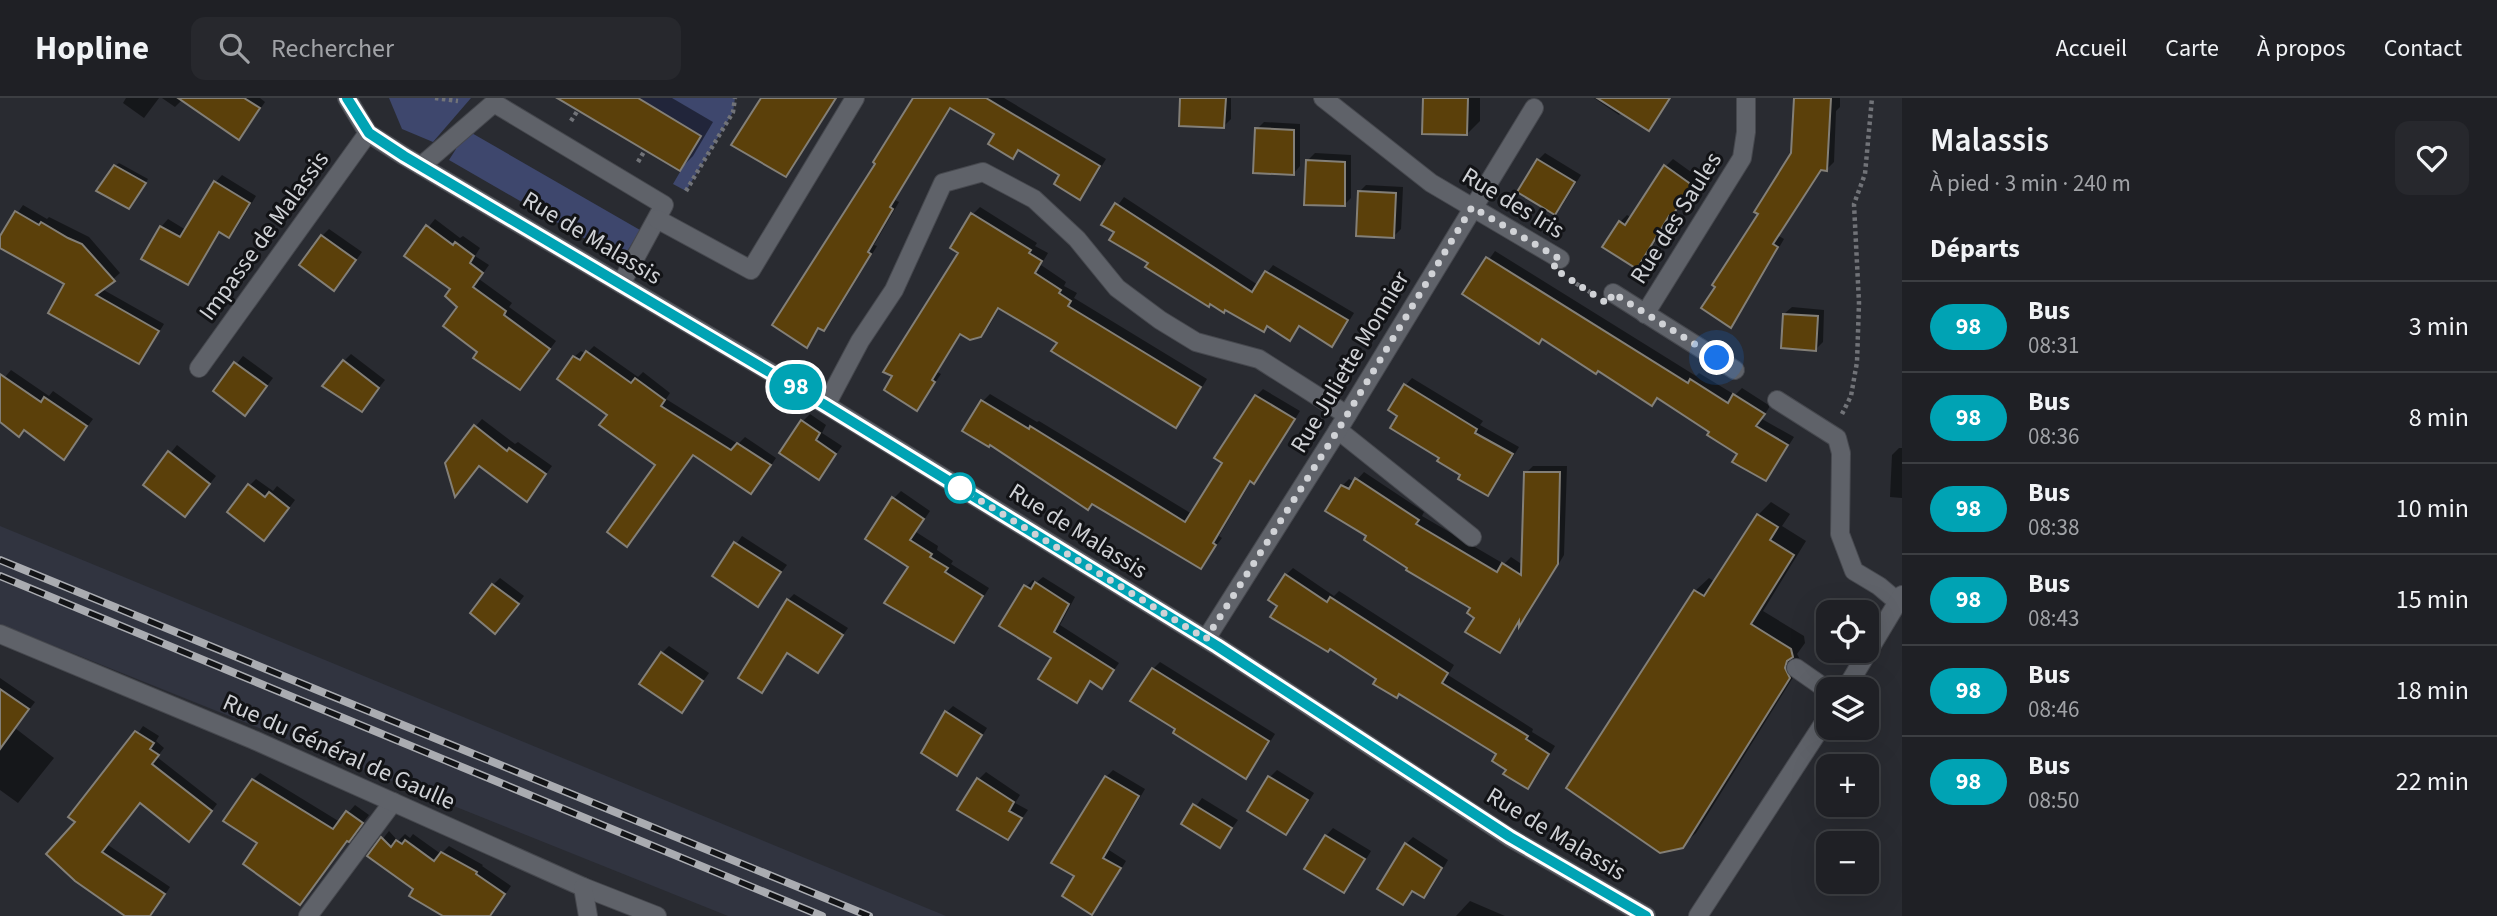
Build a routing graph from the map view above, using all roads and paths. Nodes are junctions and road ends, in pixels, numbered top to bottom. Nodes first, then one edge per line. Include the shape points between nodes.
1 (347, 98) edge
2 (435, 98) edge
3 (735, 98) edge
4 (855, 98) edge
5 (1323, 98) edge
6 (1872, 98) edge
7 (1743, 100) edge
8 (467, 103) dead end
9 (1534, 108) dead end
10 (369, 133) junction
11 (421, 166) junction
12 (686, 191) dead end
13 (1472, 207) junction
14 (657, 219) junction
15 (1560, 259) joint
16 (621, 284) junction
17 (1613, 293) joint
18 (1645, 314) junction
19 (198, 368) dead end
20 (1735, 370) dead end
21 (1777, 400) dead end
22 (825, 405) junction
23 (1343, 422) junction
24 (1838, 438) junction
25 (1472, 537) dead end
26 (1900, 598) edge
27 (0, 634) edge
28 (1206, 639) junction
29 (1796, 668) dead end
30 (1853, 677) edge
31 (1816, 682) edge
32 (1816, 735) edge
33 (393, 802) junction
34 (583, 887) junction
35 (308, 916) edge
36 (588, 916) edge
37 (657, 916) edge
38 (1646, 916) edge
39 (1698, 916) edge

1 - 10 street, Rue de Malassis
2 - 8 path
3 - 12 path via 733,112
4 - 14 street via 751,270
5 - 13 street, Rue des Iris via 1432,183
6 - 24 path via 1865,174 1854,204 1857,362
7 - 18 street, Rue des Saules via 1746,132 1742,158
9 - 13 street, Rue Juliette Monnier
10 - 11 street, Rue de Malassis
10 - 19 street, Impasse de Malassis
11 - 14 street via 494,103 664,205
11 - 16 street, Rue de Malassis
13 - 15 street, Rue des Iris
13 - 23 street, Rue Juliette Monnier
14 - 16 street
15 - 17 path, Rue des Iris via 1553,268 1608,304
16 - 22 street, Rue de Malassis
17 - 18 street
18 - 20 street
21 - 24 street
22 - 23 street via 894,290 943,183 983,172 1034,199 1117,288 1160,320 1196,342 1259,359
22 - 28 street, Rue de Malassis
23 - 25 street
23 - 28 street, Rue Juliette Monnier
24 - 26 street via 1840,534 1853,571
26 - 30 street
27 - 33 street, Rue du Général de Gaulle
28 - 38 street, Rue de Malassis via 1510,837
29 - 31 street
32 - 39 street
33 - 34 street, Rue du Général de Gaulle
33 - 35 street
34 - 36 street
34 - 37 street, Rue du Général de Gaulle

